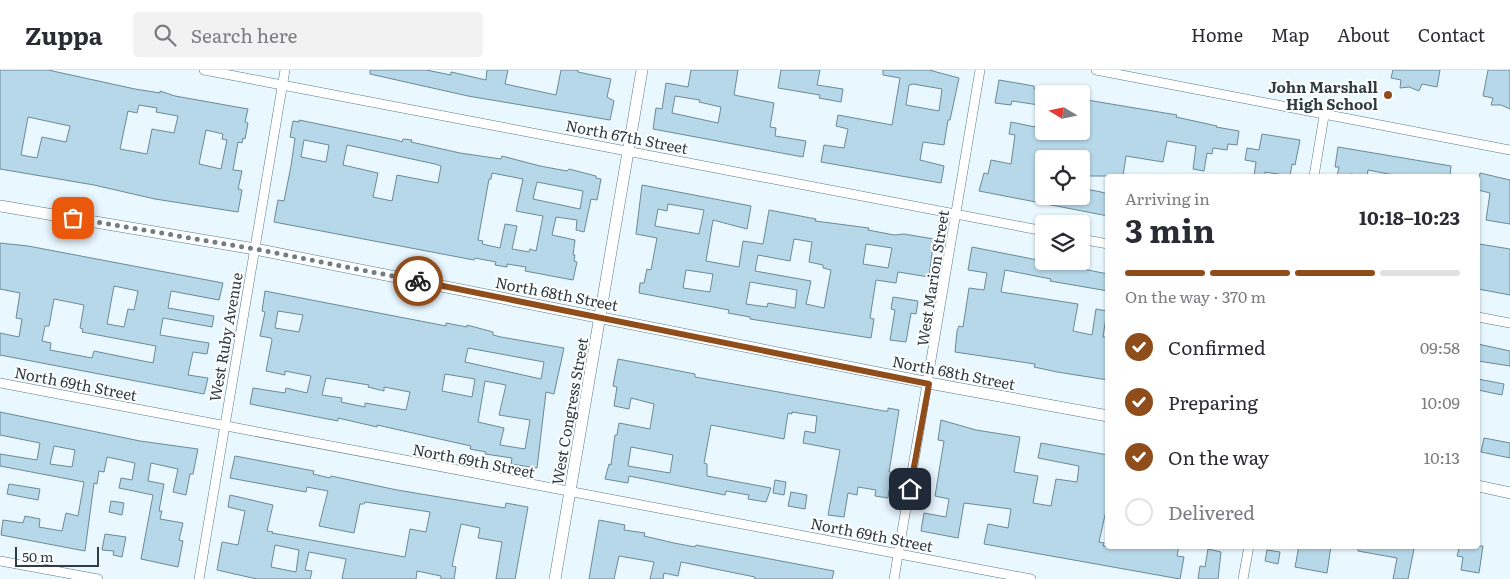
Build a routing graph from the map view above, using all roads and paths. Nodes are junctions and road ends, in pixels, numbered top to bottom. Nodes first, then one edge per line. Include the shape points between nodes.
1 (204, 70) edge
2 (285, 70) edge
3 (642, 70) edge
4 (980, 70) edge
5 (1096, 70) edge
6 (283, 85) junction
7 (1324, 116) junction
8 (628, 150) junction
9 (1510, 150) edge
10 (1314, 174) edge
11 (0, 206) edge
12 (956, 214) junction
13 (1035, 229) edge
14 (1090, 241) edge
15 (1105, 243) edge
16 (255, 249) junction
17 (600, 317) junction
18 (1480, 317) edge
19 (1510, 323) edge
20 (0, 383) edge
21 (929, 384) junction
22 (1105, 415) edge
23 (224, 426) junction
24 (1480, 486) edge
25 (570, 491) junction
26 (1510, 492) edge
27 (1248, 549) edge
28 (899, 554) junction
29 (0, 561) edge
30 (98, 579) edge
31 (198, 579) edge
32 (555, 579) edge
33 (894, 579) edge
34 (1031, 579) edge
35 (1243, 579) edge

1 - 6 street, North 67th Street
2 - 6 street, West Ruby Avenue
3 - 8 street, West Congress Street
4 - 12 street, West Marion Street
5 - 7 street
6 - 8 street, North 67th Street
6 - 16 street, West Ruby Avenue
7 - 9 street
7 - 10 street
8 - 12 street, North 67th Street
8 - 17 street, West Congress Street
11 - 16 street, North 68th Street
12 - 13 street, North 67th Street
12 - 21 street, West Marion Street
14 - 15 street
16 - 17 street, North 68th Street
16 - 23 street, West Ruby Avenue
17 - 21 street, North 68th Street
17 - 25 street, West Congress Street
18 - 19 street
20 - 23 street, North 69th Street
21 - 22 street, North 68th Street
21 - 28 street, West Marion Street
23 - 25 street, North 69th Street
23 - 31 street, West Ruby Avenue
24 - 26 street
25 - 28 street, North 69th Street
25 - 32 street, West Congress Street
27 - 35 street
28 - 33 street, West Marion Street
28 - 34 street, North 69th Street
29 - 30 street

